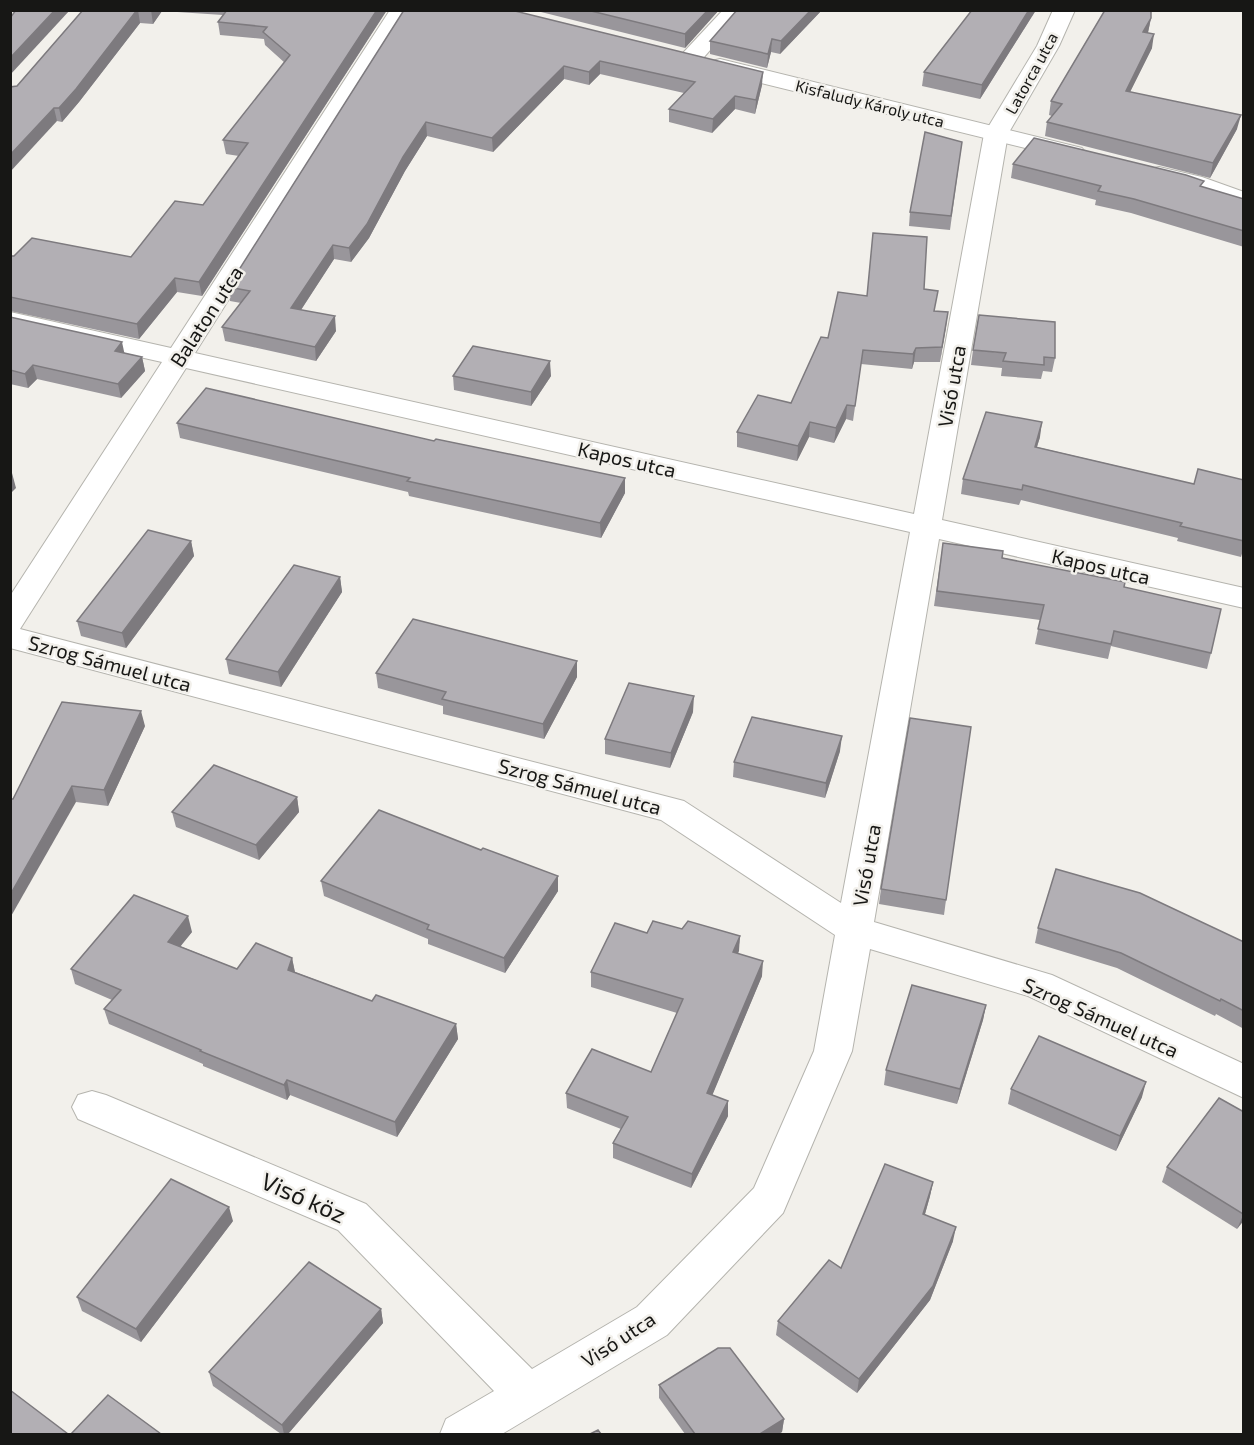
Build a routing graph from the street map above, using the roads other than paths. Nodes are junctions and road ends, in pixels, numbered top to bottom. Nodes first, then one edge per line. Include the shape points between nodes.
1 (401, 10) edge
2 (735, 10) edge
3 (1064, 10) edge
4 (667, 53) edge
5 (690, 59) junction
6 (996, 134) junction
7 (1100, 160) edge
8 (1135, 168) edge
9 (1244, 201) edge
10 (10, 321) edge
11 (179, 358) junction
12 (926, 526) junction
13 (1244, 598) edge
14 (10, 621) edge
15 (10, 637) edge
16 (855, 930) junction
17 (1244, 1082) edge
18 (92, 1107) dead end
19 (528, 1395) junction
20 (462, 1434) edge

1 - 11 street, Balaton utca
2 - 5 street
3 - 6 street, Latorca utca via 1048,46
4 - 5 street, Kisfaludy Károly utca
5 - 6 street, Kisfaludy Károly utca
6 - 7 street, Kisfaludy Károly utca
6 - 12 street, Visó utca
8 - 9 street via 1192,182
10 - 11 street, Kapos utca
11 - 12 street, Kapos utca
11 - 14 street, Balaton utca
12 - 13 street, Kapos utca
12 - 16 street, Visó utca
15 - 16 street, Szrog Sámuel utca via 672,810
16 - 17 street, Szrog Sámuel utca via 1039,985
16 - 19 street, Visó utca via 833,1051 769,1200 652,1321
18 - 19 street, Visó köz via 352,1217
19 - 20 street, Visó utca

